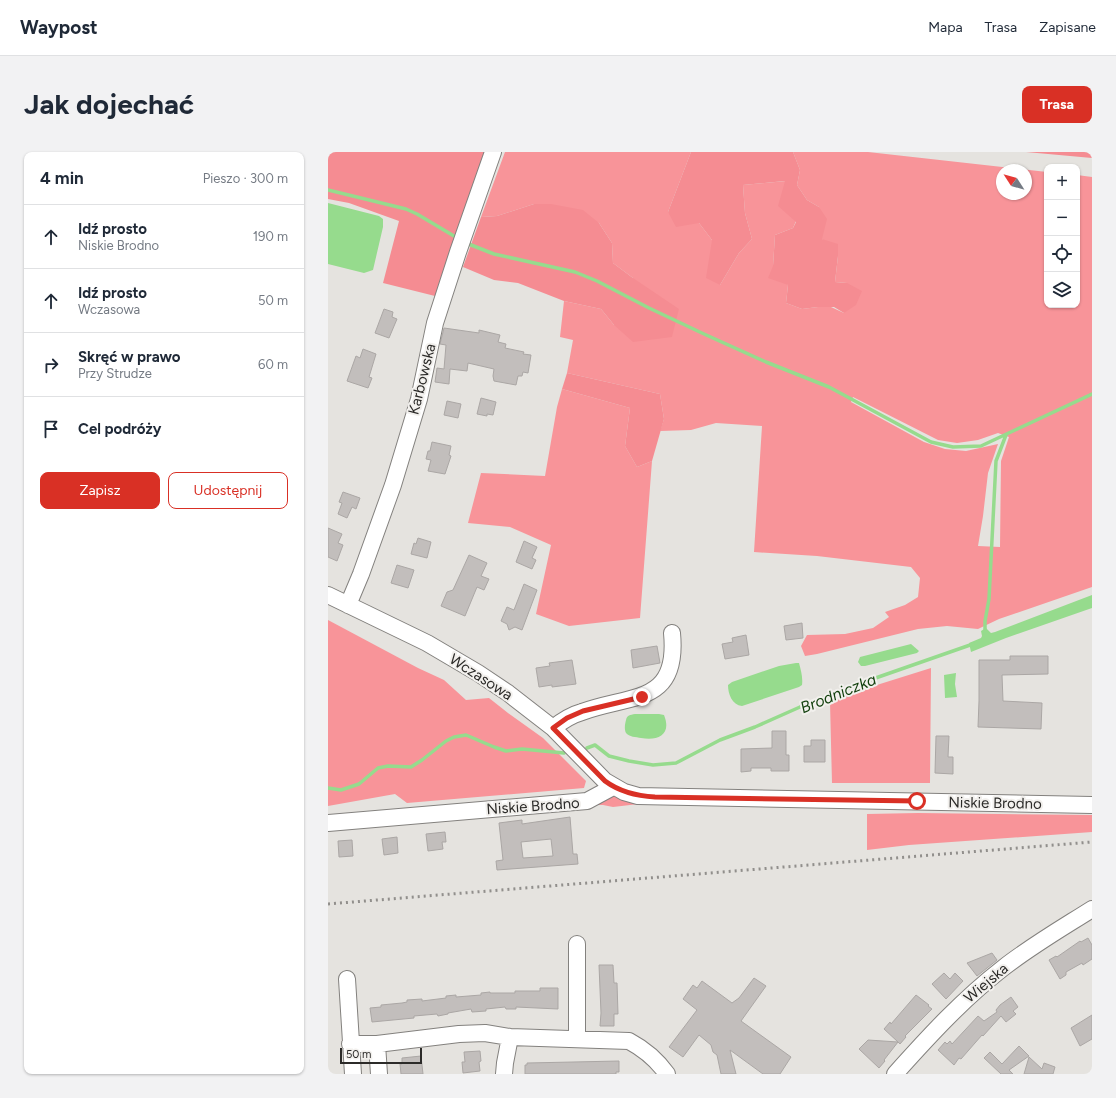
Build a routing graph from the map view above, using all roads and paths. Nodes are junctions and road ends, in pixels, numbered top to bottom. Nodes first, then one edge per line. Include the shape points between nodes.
1 (493, 152) edge
2 (328, 595) edge
3 (348, 604) junction
4 (672, 633) dead end
5 (553, 728) junction
6 (613, 787) junction
7 (1092, 805) edge
8 (328, 823) edge
9 (1092, 909) edge
10 (577, 944) dead end
11 (347, 979) dead end
12 (510, 1037) junction
13 (577, 1039) junction
14 (350, 1044) junction
15 (377, 1044) junction
16 (353, 1074) edge
17 (379, 1074) edge
18 (504, 1074) edge
19 (667, 1074) edge
20 (895, 1074) edge

1 - 3 street, Karbowska via 436,323 419,399 393,485
2 - 3 street, Wczasowa
3 - 5 street, Wczasowa via 457,660 508,693
4 - 5 street via 672,662 663,683 653,691 642,697 583,711
5 - 6 street, Wczasowa
6 - 7 street, Niskie Brodno via 638,796 655,797
6 - 8 street, Niskie Brodno via 587,801
9 - 20 street, Wiejska via 1004,967 933,1031
10 - 13 street
11 - 14 street
12 - 13 street
12 - 15 street via 479,1033
12 - 18 street
13 - 19 street via 629,1041 660,1064
14 - 15 street
14 - 16 street
15 - 17 street

